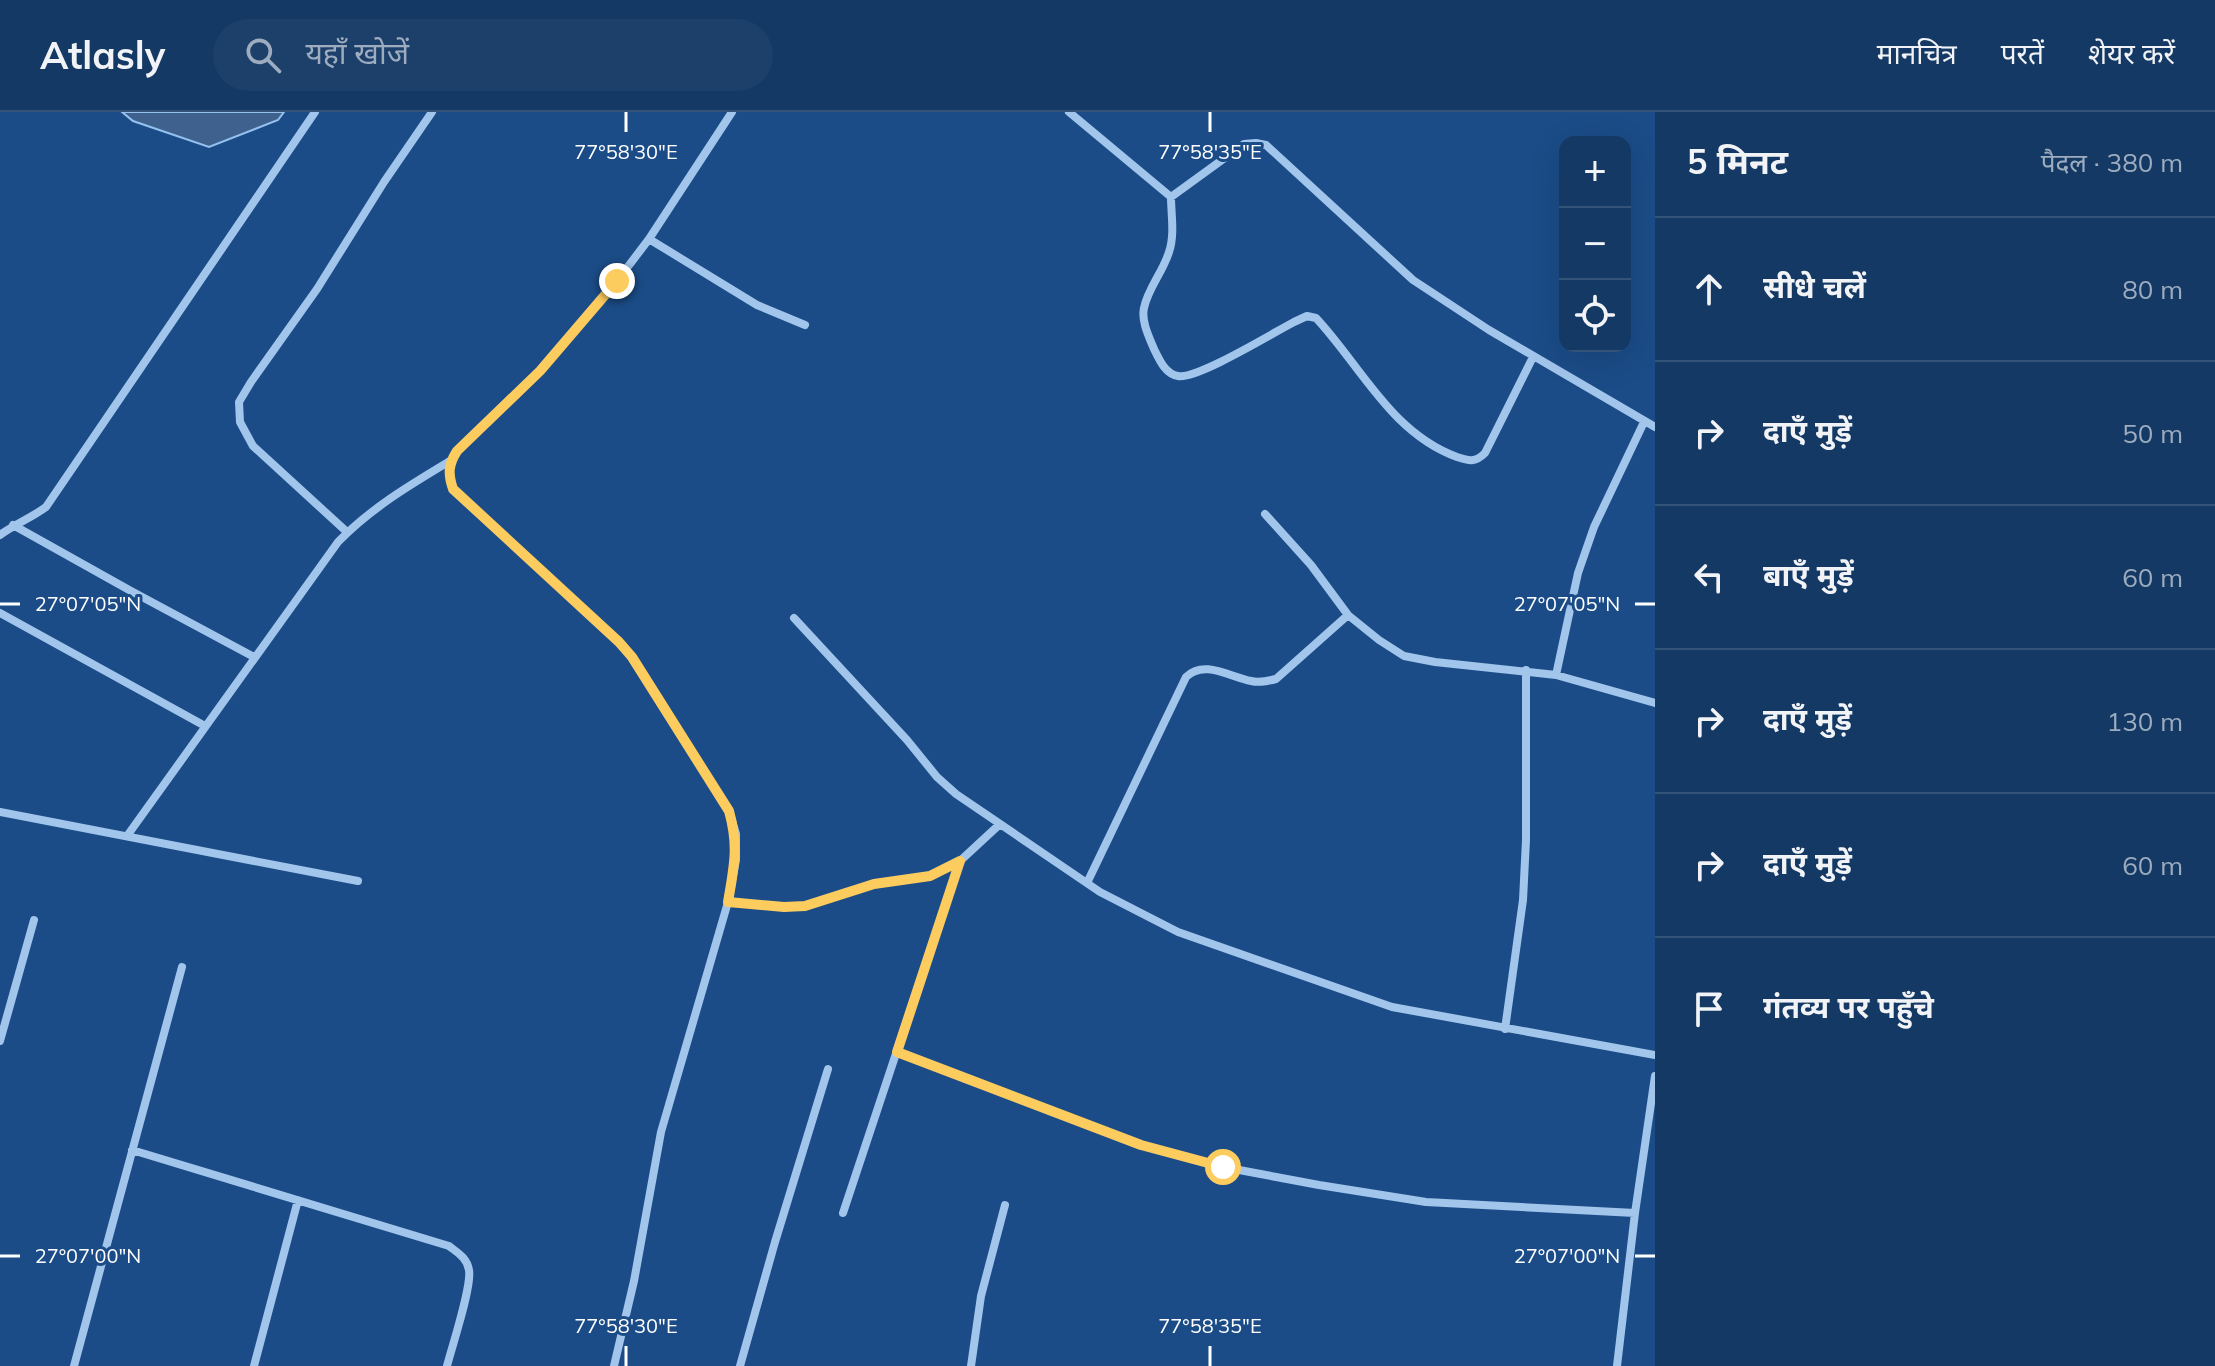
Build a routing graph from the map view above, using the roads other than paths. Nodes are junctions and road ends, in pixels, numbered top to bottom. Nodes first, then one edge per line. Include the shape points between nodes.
1 (315, 112) edge
2 (432, 112) edge
3 (732, 112) edge
4 (1069, 112) edge
5 (1171, 197) junction
6 (649, 239) junction
7 (805, 325) dead end
8 (1533, 357) junction
9 (1644, 422) junction
10 (1655, 427) edge
11 (450, 461) junction
12 (1265, 514) dead end
13 (13, 525) junction
14 (347, 532) junction
15 (0, 535) edge
16 (0, 613) edge
17 (1348, 615) junction
18 (794, 618) dead end
19 (254, 657) junction
20 (1526, 670) junction
21 (1556, 675) junction
22 (1655, 703) edge
23 (205, 726) junction
24 (0, 812) edge
25 (1000, 824) junction
26 (127, 836) junction
27 (960, 861) junction
28 (358, 881) dead end
29 (1087, 883) junction
30 (728, 902) junction
31 (34, 920) dead end
32 (182, 967) dead end
33 (1505, 1029) junction
34 (0, 1041) edge
35 (897, 1052) junction
36 (1655, 1055) edge
37 (828, 1069) dead end
38 (1655, 1076) edge
39 (132, 1150) junction
40 (298, 1200) junction
41 (1005, 1205) dead end
42 (843, 1213) dead end
43 (1635, 1213) junction
44 (74, 1366) edge
45 (254, 1366) edge
46 (447, 1366) edge
47 (614, 1366) edge
48 (740, 1366) edge
49 (971, 1366) edge
50 (1617, 1366) edge

1 - 13 street via 46,507
2 - 14 street via 239,402 240,422 253,446
3 - 6 street
4 - 5 street
5 - 8 street via 1244,144 1266,145 1413,280
5 - 8 street via 1170,250 1143,312 1164,367 1178,376 1207,368 1307,316 1316,318 1408,427 1424,441 1472,462 1485,453
6 - 7 street via 757,305
6 - 11 street via 540,371
8 - 9 street
9 - 10 street
9 - 21 street via 1578,573
11 - 14 street
11 - 30 street via 453,489 632,657 729,811 736,860
12 - 17 street
13 - 15 street
13 - 19 street
14 - 19 street
16 - 23 street
17 - 20 street via 1404,656
17 - 29 street via 1276,679 1252,682 1204,668 1186,677
18 - 25 street via 937,777
19 - 23 street
20 - 21 street
20 - 33 street via 1523,900
21 - 22 street
23 - 26 street
24 - 26 street
25 - 27 street
25 - 29 street
26 - 28 street
27 - 30 street via 930,876 874,884 805,906
27 - 35 street
29 - 33 street via 1178,932 1392,1007
30 - 47 street via 661,1132
31 - 34 street
32 - 39 street
33 - 36 street
35 - 42 street
35 - 43 street via 1141,1145 1223,1167 1426,1202
37 - 48 street
38 - 43 street
39 - 40 street
39 - 44 street
40 - 45 street
40 - 46 street via 449,1246 463,1256 468,1289
41 - 49 street via 981,1296
43 - 50 street

